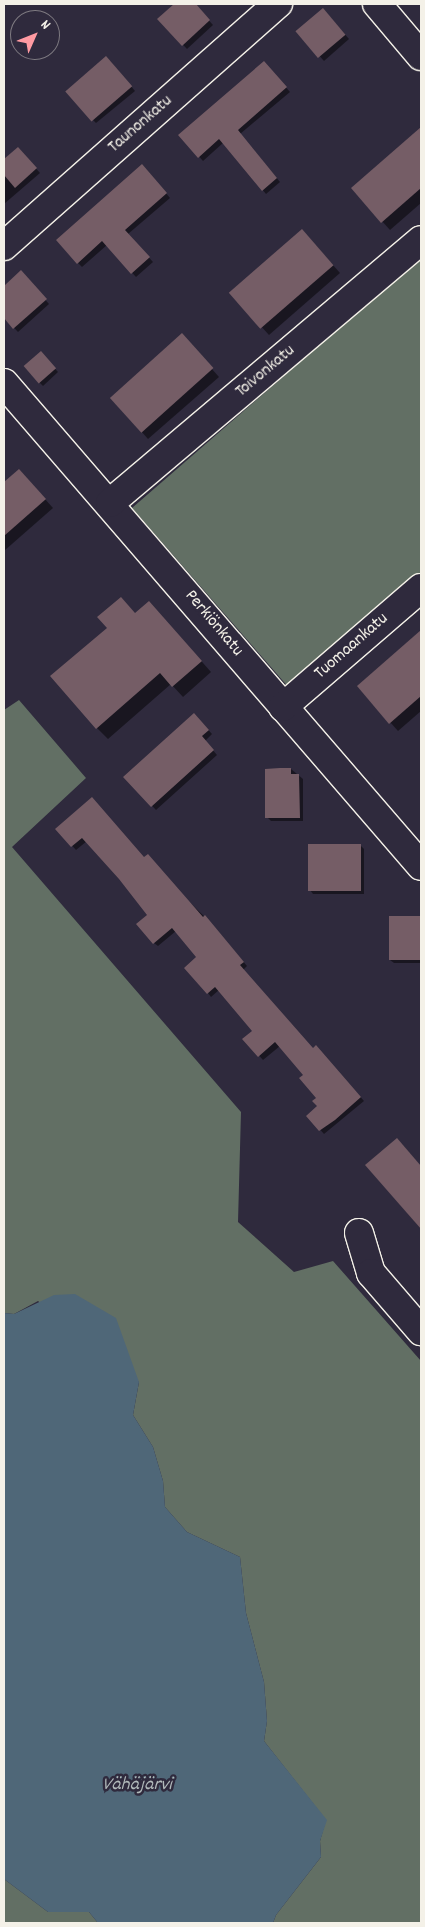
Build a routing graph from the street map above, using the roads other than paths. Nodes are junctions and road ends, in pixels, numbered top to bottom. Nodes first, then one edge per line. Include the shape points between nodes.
1 (278, 4) edge
2 (377, 4) edge
3 (421, 56) edge
4 (421, 240) edge
5 (4, 246) edge
6 (4, 384) edge
7 (110, 503) junction
8 (421, 588) edge
9 (283, 707) junction
10 (421, 866) edge
11 (360, 1233) dead end
12 (421, 1331) edge

1 - 5 street, Taunonkatu
2 - 3 street
4 - 7 street, Toivonkatu
6 - 7 street, Perkiönkatu
7 - 9 street, Perkiönkatu
8 - 9 street, Tuomaankatu
9 - 10 street, Perkiönkatu
11 - 12 street via 371,1273

